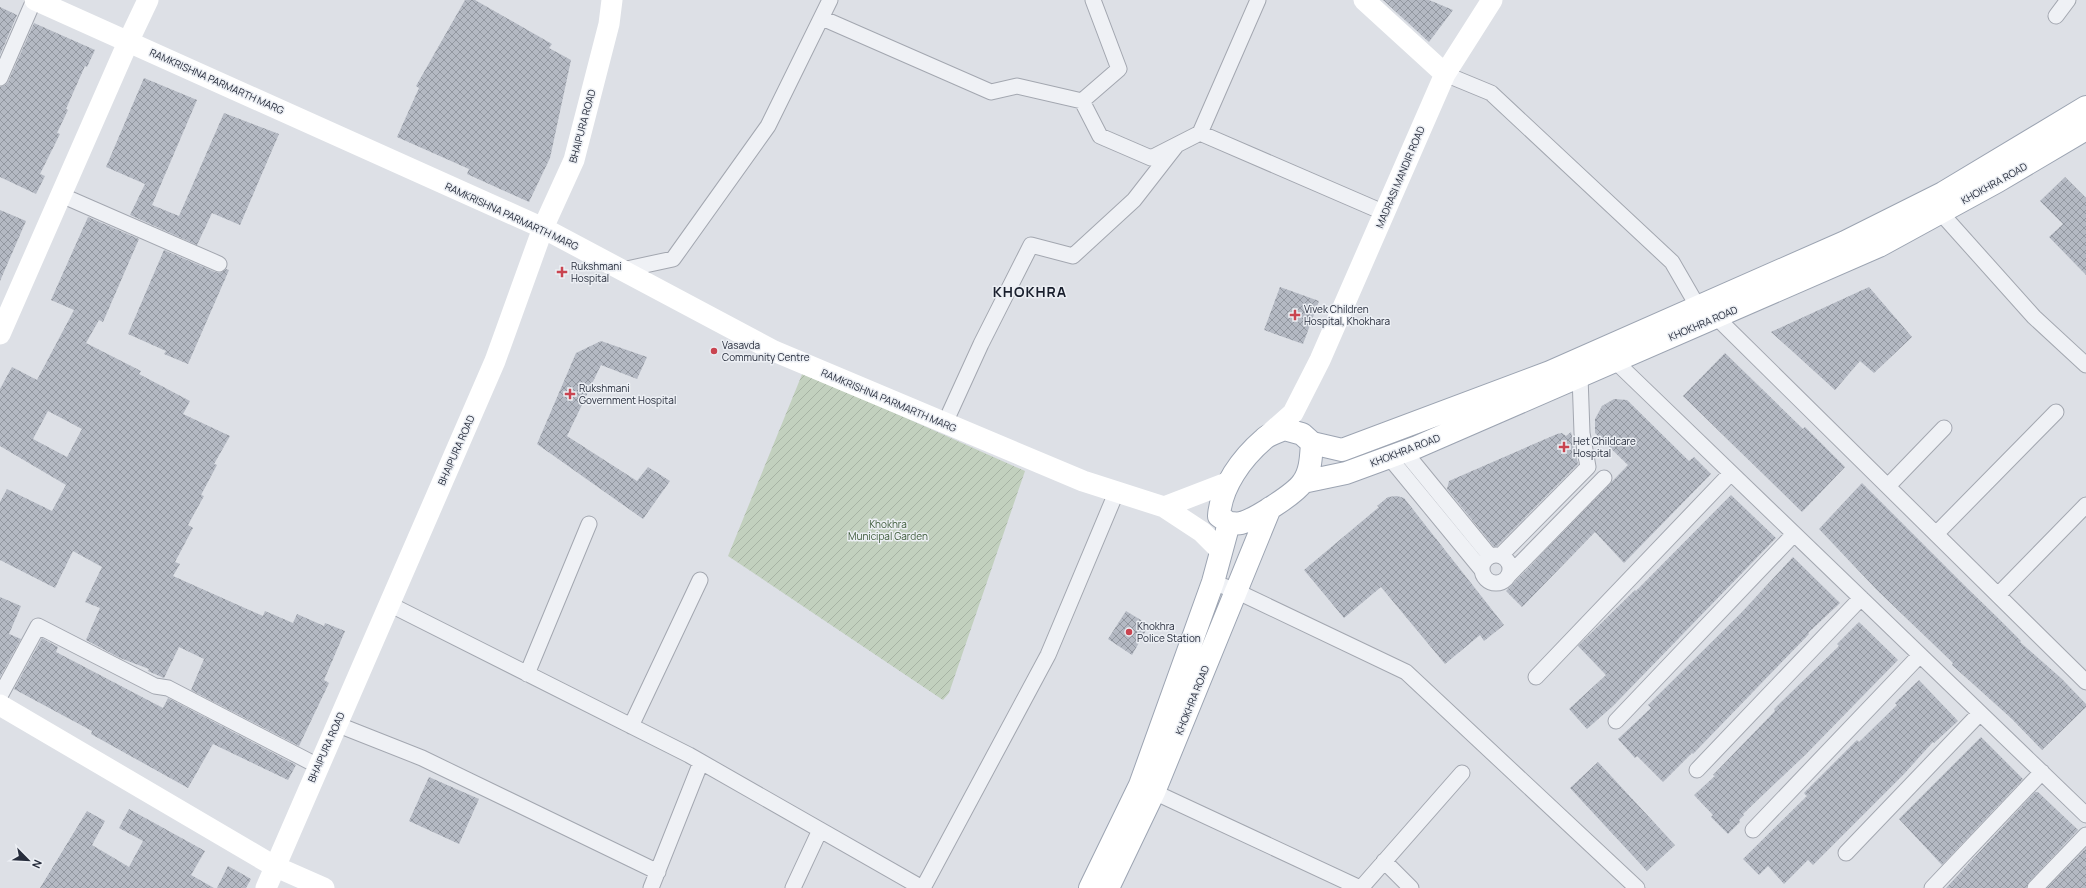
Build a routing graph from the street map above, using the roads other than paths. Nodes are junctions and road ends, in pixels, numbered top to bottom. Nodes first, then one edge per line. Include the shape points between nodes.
1 (35, 0) edge
2 (148, 0) edge
3 (612, 0) edge
4 (830, 0) edge
5 (1092, 0) edge
6 (1258, 0) edge
7 (1364, 0) edge
8 (1492, 0) edge
9 (2068, 0) edge
10 (2056, 16) dead end
11 (822, 18) junction
12 (129, 40) junction
13 (1445, 74) junction
14 (0, 78) edge
15 (1082, 101) junction
16 (2086, 107) edge
17 (2086, 129) edge
18 (1200, 134) junction
19 (1176, 146) junction
20 (61, 195) junction
21 (1385, 212) junction
22 (1940, 212) junction
23 (543, 228) junction
24 (219, 264) dead end
25 (622, 270) junction
26 (1707, 312) junction
27 (0, 334) edge
28 (1320, 360) junction
29 (1615, 361) junction
30 (2086, 365) edge
31 (1580, 376) junction
32 (2056, 412) dead end
33 (944, 423) junction
34 (1944, 428) dead end
35 (1265, 438) junction
36 (1307, 438) junction
37 (1396, 454) junction
38 (1731, 473) junction
39 (1604, 478) dead end
40 (1229, 482) junction
41 (1303, 482) junction
42 (1888, 486) junction
43 (1116, 493) junction
44 (2086, 506) edge
45 (1164, 507) junction
46 (1270, 508) junction
47 (590, 524) dead end
48 (1229, 524) junction
49 (1794, 534) junction
50 (1936, 534) junction
51 (1221, 552) junction
52 (1496, 556) junction
53 (1482, 570) junction
54 (1509, 575) junction
55 (700, 580) dead end
56 (1213, 582) junction
57 (1236, 591) junction
58 (1998, 595) junction
59 (1861, 598) junction
60 (389, 604) junction
61 (1920, 655) junction
62 (527, 674) junction
63 (1536, 677) dead end
64 (2086, 682) edge
65 (0, 696) edge
66 (0, 705) edge
67 (1980, 713) junction
68 (1616, 721) dead end
69 (336, 724) junction
70 (631, 726) junction
71 (701, 762) junction
72 (318, 766) junction
73 (1697, 770) dead end
74 (2042, 772) junction
75 (1462, 773) dead end
76 (1154, 792) junction
77 (2086, 814) edge
78 (820, 830) junction
79 (1753, 830) dead end
80 (2086, 835) edge
81 (1846, 853) dead end
82 (1384, 862) junction
83 (274, 866) junction
84 (658, 872) junction
85 (266, 888) edge
86 (324, 888) edge
87 (652, 888) edge
88 (793, 888) edge
89 (923, 888) edge
90 (1090, 888) edge
91 (1108, 888) edge
92 (1361, 888) edge
93 (1411, 888) edge
94 (1637, 888) edge
95 (1932, 888) edge
96 (2035, 888) edge

1 - 12 street, RAMKRISHNA PARMARTH MARG
1 - 14 street
2 - 12 street
3 - 23 street, BHAIPURA ROAD via 609,24 574,160
4 - 11 street
5 - 15 street via 1119,69
6 - 18 street
7 - 13 street
8 - 13 street, MADRASI MANDIR ROAD
9 - 10 street
11 - 15 street via 991,92 1017,86
11 - 25 street via 768,126 673,259
12 - 20 street
12 - 23 street, RAMKRISHNA PARMARTH MARG
13 - 21 street, MADRASI MANDIR ROAD
13 - 26 street via 1491,93 1497,98 1672,262
15 - 19 street via 1100,136 1151,158
16 - 26 main road, KHOKHRA ROAD via 1943,193
17 - 22 main road, KHOKHRA ROAD via 1998,182
18 - 19 street
18 - 21 street
19 - 33 street via 1134,200 1073,256 1031,245
20 - 24 street
20 - 27 street
21 - 28 street, MADRASI MANDIR ROAD
22 - 26 main road, KHOKHRA ROAD via 1879,246
22 - 30 street via 2034,316
23 - 25 street, RAMKRISHNA PARMARTH MARG
23 - 60 street, BHAIPURA ROAD via 494,361
25 - 33 street, RAMKRISHNA PARMARTH MARG via 774,351
26 - 29 main road, KHOKHRA ROAD
26 - 36 main road, KHOKHRA ROAD via 1342,450
26 - 42 street
28 - 35 street via 1293,414
28 - 36 street
29 - 31 main road, KHOKHRA ROAD
29 - 38 street
31 - 37 main road, KHOKHRA ROAD
31 - 52 street via 1582,433 1588,467
32 - 50 street
33 - 43 street, RAMKRISHNA PARMARTH MARG
34 - 42 street
35 - 36 main road, KHOKHRA ROAD via 1284,429
35 - 40 main road via 1244,460
36 - 41 main road via 1311,462
37 - 41 main road, KHOKHRA ROAD via 1346,473
37 - 52 street
37 - 53 street
38 - 49 street
38 - 63 street
39 - 54 street
40 - 45 street
40 - 48 main road via 1220,502 1219,516
41 - 46 main road via 1290,495
42 - 50 street
43 - 45 street, RAMKRISHNA PARMARTH MARG
43 - 89 street via 1048,656
44 - 58 street
45 - 51 street, RAMKRISHNA PARMARTH MARG via 1202,532
46 - 48 main road via 1242,523
46 - 57 main road, KHOKHRA ROAD
47 - 62 street
48 - 51 main road, KHOKHRA ROAD
49 - 59 street
49 - 68 street
50 - 58 street
51 - 56 main road, KHOKHRA ROAD
52 - 53 street via 1482,564
52 - 54 street via 1509,564
53 - 54 street via 1486,580 1496,583 1505,580
55 - 70 street
56 - 57 street
56 - 90 main road, KHOKHRA ROAD via 1140,786
57 - 76 main road, KHOKHRA ROAD
57 - 94 street via 1406,672
58 - 64 street
59 - 61 street
59 - 73 street
60 - 62 street
60 - 69 street, BHAIPURA ROAD
61 - 67 street
61 - 79 street
62 - 70 street
65 - 72 street via 38,626 155,686 168,688
66 - 83 street
67 - 74 street
67 - 81 street
69 - 72 street, BHAIPURA ROAD
69 - 84 street via 422,758
70 - 71 street
71 - 78 street
71 - 84 street
72 - 83 street, BHAIPURA ROAD
74 - 77 street
74 - 95 street
75 - 82 street
76 - 91 main road, KHOKHRA ROAD
76 - 92 street
78 - 88 street
78 - 89 street
80 - 96 street
82 - 92 street
82 - 93 street
83 - 85 street, BHAIPURA ROAD
83 - 86 street
84 - 87 street

